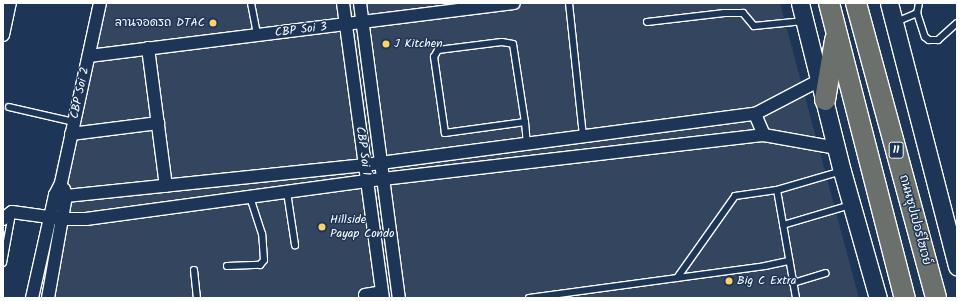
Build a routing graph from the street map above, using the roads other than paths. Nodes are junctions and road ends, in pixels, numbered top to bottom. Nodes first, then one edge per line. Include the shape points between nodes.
1 (10, 3) edge
2 (100, 3) edge
3 (251, 3) edge
4 (343, 3) edge
5 (360, 3) edge
6 (510, 3) edge
7 (514, 3) edge
8 (568, 3) edge
9 (800, 3) edge
10 (829, 3) edge
11 (856, 3) edge
12 (889, 3) edge
13 (919, 3) edge
14 (917, 14) junction
15 (805, 21) junction
16 (647, 22) dead end
17 (363, 23) junction
18 (894, 23) junction
19 (957, 23) edge
20 (345, 25) junction
21 (837, 33) junction
22 (3, 35) edge
23 (257, 35) junction
24 (148, 48) junction
25 (89, 56) junction
26 (820, 80) junction
27 (825, 100) junction
28 (9, 107) dead end
29 (755, 114) junction
30 (525, 122) junction
31 (158, 123) junction
32 (73, 128) junction
33 (764, 135) junction
34 (583, 136) junction
35 (527, 143) junction
36 (837, 148) junction
37 (381, 163) junction
38 (365, 165) junction
39 (842, 171) junction
40 (383, 179) junction
41 (367, 182) junction
42 (166, 186) junction
43 (777, 190) junction
44 (287, 192) junction
45 (61, 196) junction
46 (250, 197) junction
47 (852, 205) junction
48 (8, 215) edge
49 (57, 218) junction
50 (783, 224) junction
51 (295, 245) dead end
52 (789, 261) junction
53 (3, 263) edge
54 (227, 266) dead end
55 (957, 266) edge
56 (194, 270) dead end
57 (826, 272) dead end
58 (677, 278) junction
59 (792, 283) junction
60 (365, 295) dead end
61 (383, 295) edge
62 (32, 298) edge
63 (48, 298) edge
64 (198, 298) edge
65 (399, 298) edge
66 (528, 298) edge
67 (796, 298) edge
68 (878, 298) edge
69 (905, 298) edge
70 (936, 298) edge

1 - 22 street
2 - 25 street, CBP Soi 2
3 - 23 lane
4 - 20 street, CBP Soi 1
5 - 17 street, CBP Soi 1
6 - 7 street, CBP Soi 3
6 - 17 street, CBP Soi 3
8 - 34 lane
9 - 15 main road
10 - 21 highway
11 - 70 highway, ถนนซุปเปอร์ไฮเวย์ / 11
12 - 18 main road
13 - 14 lane
14 - 18 lane
14 - 19 lane via 925,37 929,40 938,40
15 - 16 lane via 754,26 743,13 724,13
15 - 26 main road
17 - 20 street, CBP Soi 3
17 - 37 street, CBP Soi 1
18 - 55 main road
20 - 23 street, CBP Soi 3
20 - 38 street, CBP Soi 1
21 - 27 highway
21 - 69 highway
23 - 24 street, CBP Soi 3
24 - 25 street, CBP Soi 3
24 - 31 street
25 - 32 street, CBP Soi 2
26 - 27 main road
26 - 29 street
27 - 36 main road
28 - 32 lane
29 - 33 street
29 - 34 street
30 - 30 lane via 513,44 502,42 438,50 434,57 445,133
30 - 35 lane
31 - 32 street
31 - 42 street
32 - 45 street, CBP Soi 2 via 61,183
33 - 36 street
33 - 40 street
34 - 35 street
35 - 37 street
36 - 39 main road
37 - 38 street
37 - 40 street, CBP Soi 1
38 - 41 street, CBP Soi 1
38 - 42 street
39 - 43 lane
39 - 47 main road
40 - 41 street
40 - 65 street, CBP Soi 1
41 - 44 street
41 - 61 street, CBP Soi 1
42 - 45 street
43 - 50 lane
43 - 58 lane via 735,196
44 - 46 street
44 - 51 lane
45 - 49 street, CBP Soi 2
46 - 49 street via 86,219
46 - 54 lane via 262,234 264,260 260,265
47 - 50 lane
47 - 68 main road
48 - 49 street
48 - 53 lane
49 - 62 street, CBP Soi 2
49 - 63 street, CBP Soi 2
50 - 52 lane
52 - 58 lane
52 - 59 lane
56 - 64 lane
57 - 59 lane
58 - 66 lane
59 - 67 lane
60 - 61 street

